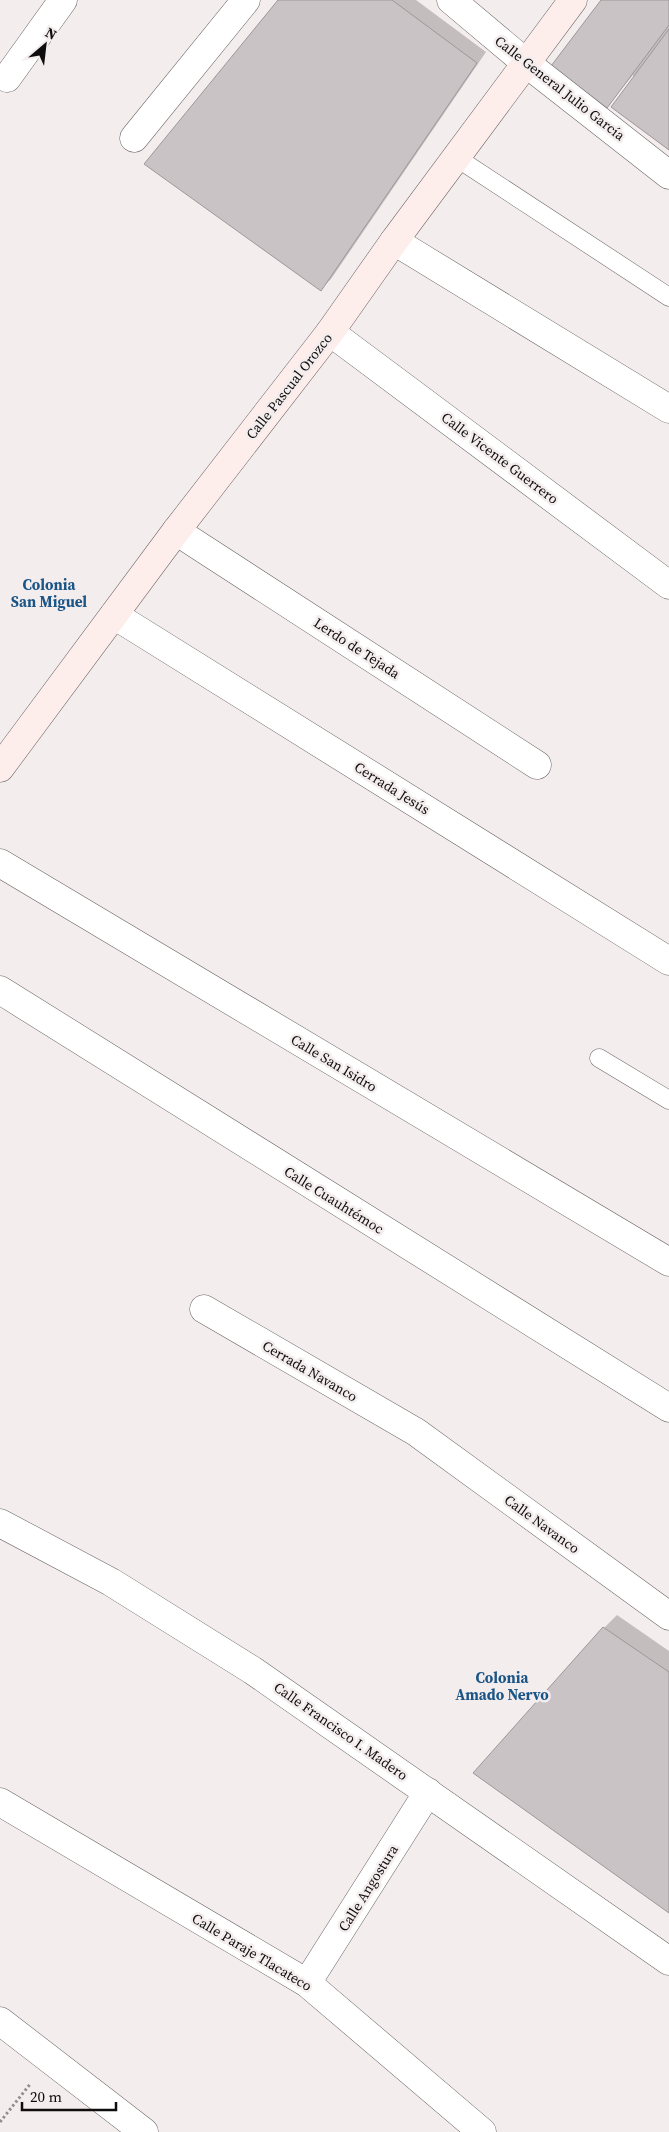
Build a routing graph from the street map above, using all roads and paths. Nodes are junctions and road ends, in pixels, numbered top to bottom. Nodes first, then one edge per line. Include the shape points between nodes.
1 (63, 0) edge
2 (246, 0) edge
3 (452, 0) edge
4 (573, 0) edge
5 (526, 63) junction
6 (7, 78) dead end
7 (134, 138) dead end
8 (457, 158) junction
9 (669, 175) edge
10 (394, 241) junction
11 (669, 297) edge
12 (330, 332) junction
13 (669, 409) edge
14 (176, 531) junction
15 (669, 585) edge
16 (114, 615) junction
17 (537, 766) dead end
18 (0, 768) edge
19 (0, 863) edge
20 (669, 961) edge
21 (0, 990) edge
22 (599, 1058) dead end
23 (669, 1100) edge
24 (669, 1262) edge
25 (204, 1309) dead end
26 (669, 1408) edge
27 (416, 1432) joint
28 (0, 1523) edge
29 (669, 1616) edge
30 (428, 1792) junction
31 (0, 1802) edge
32 (669, 1961) edge
33 (307, 1983) junction
34 (0, 2021) edge
35 (50, 2058) junction
36 (0, 2122) edge
37 (144, 2132) edge
38 (482, 2132) edge

1 - 6 street
2 - 7 street
3 - 5 street, Calle General Julio García
4 - 5 street, Calle Pascual Orozco
5 - 8 street, Calle Pascual Orozco
5 - 9 street, Calle General Julio García
8 - 10 street, Calle Pascual Orozco
8 - 11 lane
10 - 12 street, Calle Pascual Orozco
10 - 13 street
12 - 14 street, Calle Pascual Orozco
12 - 15 street, Calle Vicente Guerrero
14 - 16 street, Calle Pascual Orozco
14 - 17 street, Lerdo de Tejada
16 - 18 street, Calle Pascual Orozco
16 - 20 street, Cerrada Jesús
19 - 24 street, Calle San Isidro
21 - 26 street, Calle Cuauhtémoc
22 - 23 lane
25 - 27 street, Cerrada Navanco
27 - 29 street, Calle Navanco
28 - 30 street, Calle Francisco I. Madero via 111,1582 244,1665
30 - 32 street, Calle Francisco I. Madero
30 - 33 street, Calle Angostura
31 - 33 street, Calle Paraje Tlacateco
33 - 38 street, Calle Paraje Tlacateco
34 - 35 street
35 - 36 path
35 - 37 street

